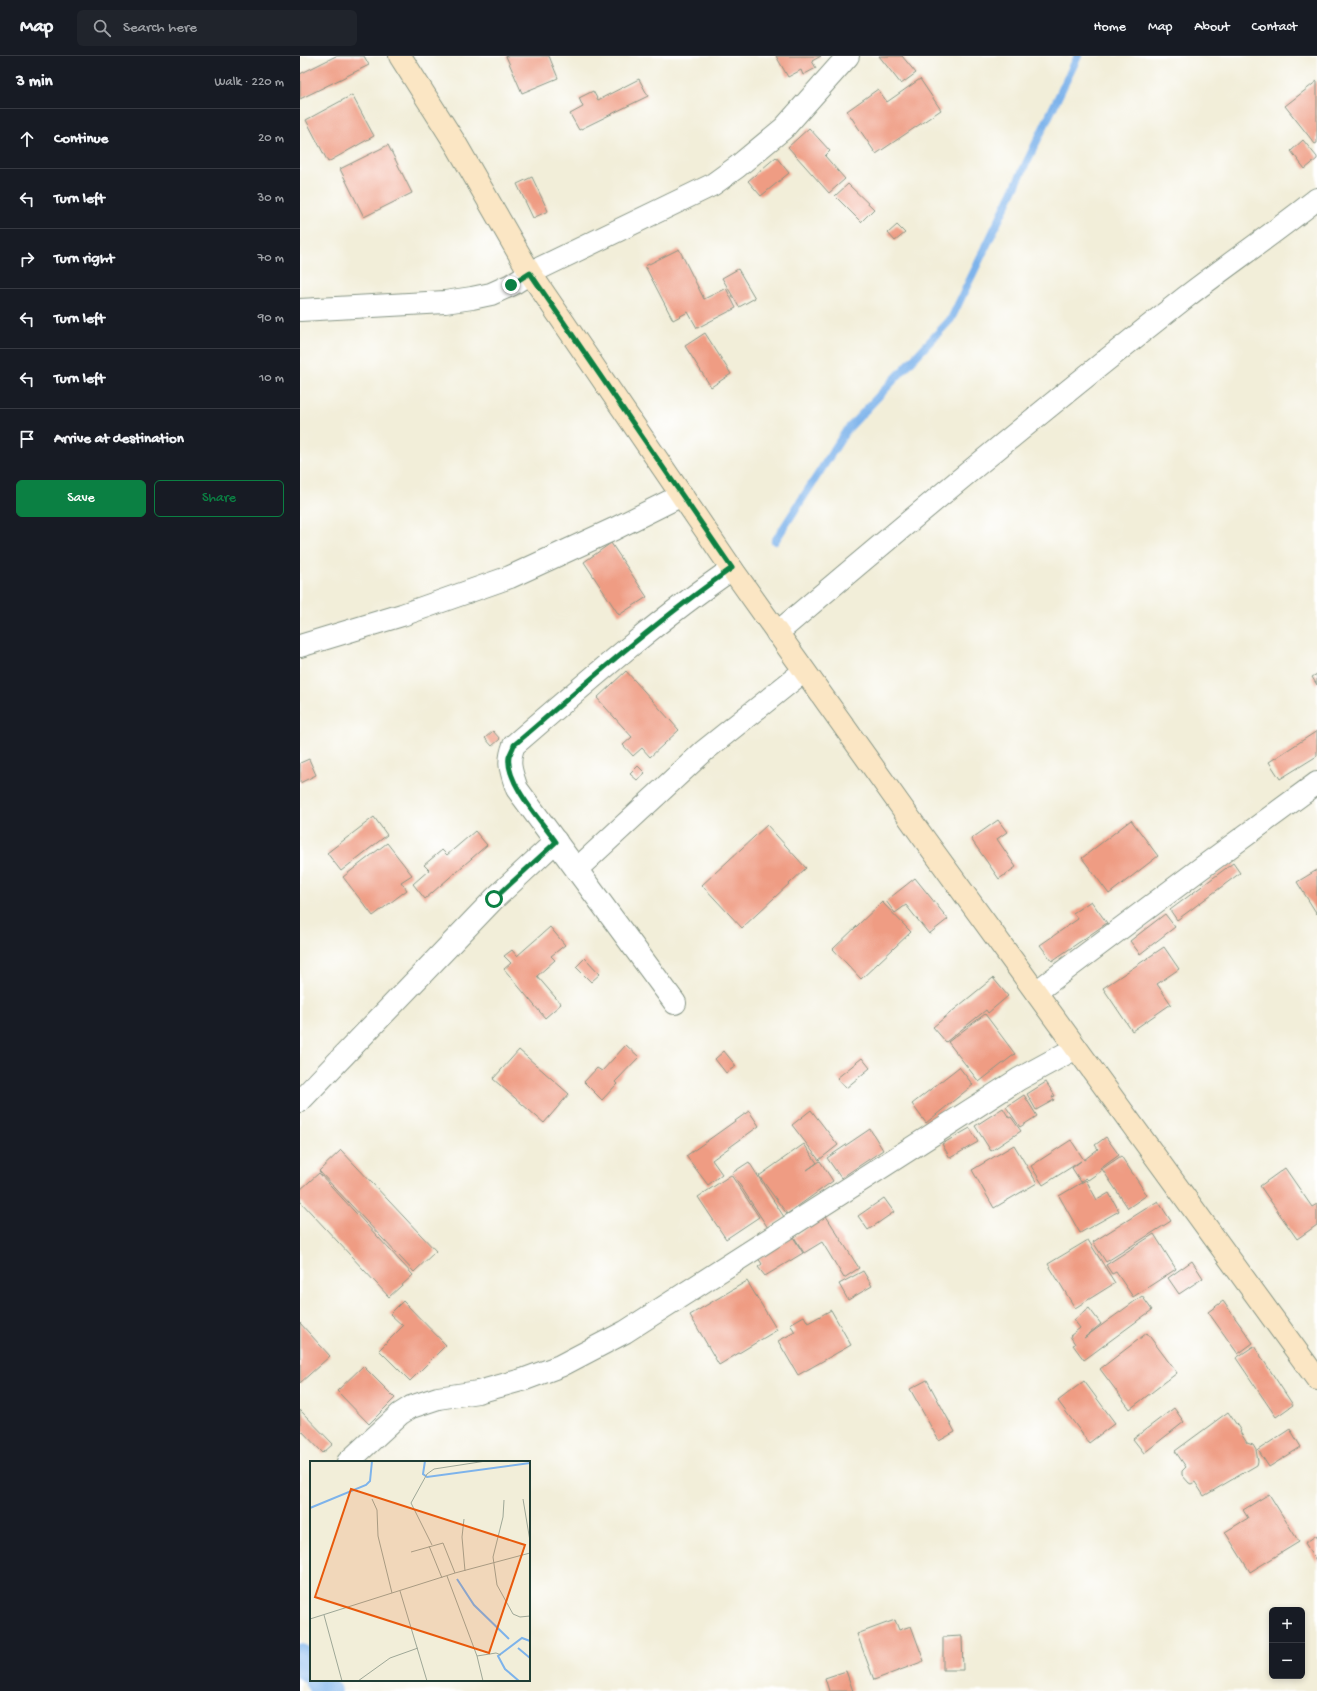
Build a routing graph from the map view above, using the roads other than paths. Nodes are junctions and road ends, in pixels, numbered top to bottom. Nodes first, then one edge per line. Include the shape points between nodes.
1 (400, 56) edge
2 (848, 56) edge
3 (1317, 199) edge
4 (530, 273) junction
5 (300, 310) edge
6 (682, 495) junction
7 (732, 568) junction
8 (777, 633) junction
9 (300, 646) edge
10 (804, 671) junction
11 (1317, 783) edge
12 (556, 842) junction
13 (577, 869) junction
14 (1036, 992) junction
15 (675, 1003) dead end
16 (1076, 1048) junction
17 (300, 1101) edge
18 (1317, 1379) edge
19 (349, 1461) edge

1 - 4 main road via 457,146
2 - 4 street via 784,128 712,185
3 - 8 street via 1187,296 896,531
4 - 5 street via 511,285 472,298 445,302
4 - 6 main road
6 - 7 main road
6 - 9 street via 510,577 402,615
7 - 8 main road
7 - 12 street via 630,645 514,745 509,756 517,789
8 - 10 main road
10 - 13 street via 704,751
10 - 14 main road
11 - 14 street
12 - 13 street
12 - 17 street via 494,899
13 - 15 street
14 - 16 main road
16 - 18 main road
16 - 19 street via 1019,1079 625,1332 560,1366 525,1379 478,1392 438,1398 411,1407

